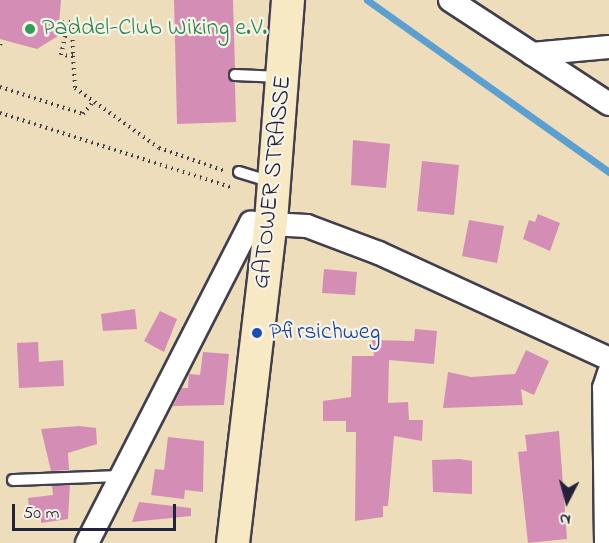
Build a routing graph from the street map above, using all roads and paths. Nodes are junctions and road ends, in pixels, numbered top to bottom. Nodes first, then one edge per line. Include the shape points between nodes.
1 (288, 0) edge
2 (450, 0) edge
3 (609, 47) edge
4 (532, 54) junction
5 (73, 56) junction
6 (235, 75) dead end
7 (284, 78) junction
8 (0, 87) edge
9 (93, 102) junction
10 (609, 104) edge
11 (0, 113) edge
12 (239, 174) joint
13 (274, 183) junction
14 (244, 191) dead end
15 (271, 221) junction
16 (609, 359) edge
17 (609, 373) edge
18 (122, 476) junction
19 (13, 480) dead end
20 (87, 543) edge
21 (233, 543) edge
22 (606, 543) edge

1 - 7 main road, GATOWER STRASSE
2 - 4 street
3 - 4 street
4 - 10 street
5 - 5 path via 72,22 65,22 61,55
5 - 9 path via 75,88
6 - 7 lane
7 - 13 main road, GATOWER STRASSE
8 - 9 path via 83,114
9 - 12 path via 159,148
11 - 14 path
12 - 13 lane
13 - 15 main road, GATOWER STRASSE
15 - 16 street via 308,226 379,253
15 - 18 street via 251,223
15 - 21 main road, GATOWER STRASSE
17 - 22 street via 604,388
18 - 19 lane
18 - 20 street

